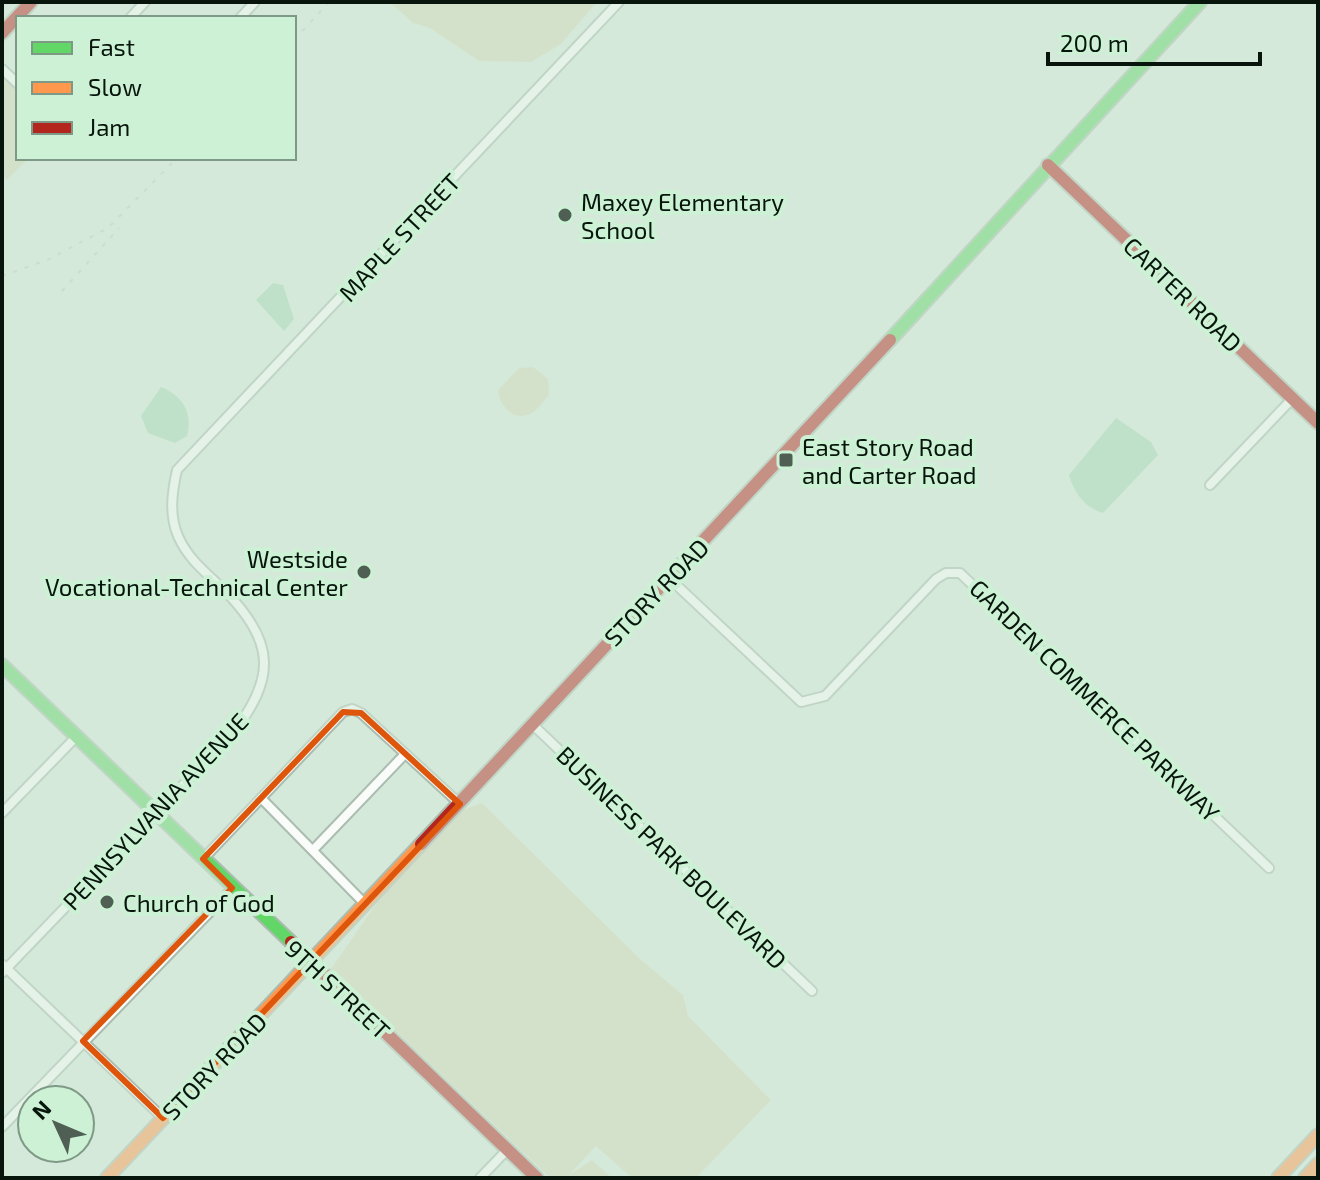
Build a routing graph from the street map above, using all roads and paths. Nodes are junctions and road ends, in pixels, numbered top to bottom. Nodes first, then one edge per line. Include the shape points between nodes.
1 (619, 2) edge
2 (1200, 2) edge
3 (16, 18) edge
4 (2, 33) edge
5 (1048, 165) junction
6 (1292, 399) junction
7 (1318, 423) edge
8 (177, 470) joint
9 (1210, 485) dead end
10 (670, 579) junction
11 (2, 665) edge
12 (531, 723) junction
13 (77, 736) junction
14 (405, 754) junction
15 (261, 798) junction
16 (460, 804) junction
17 (2, 813) edge
18 (156, 813) junction
19 (313, 850) junction
20 (203, 859) junction
21 (1269, 868) dead end
22 (232, 889) junction
23 (365, 904) junction
24 (311, 964) junction
25 (3, 969) edge
26 (812, 991) dead end
27 (83, 1041) junction
28 (163, 1118) junction
29 (2, 1127) edge
30 (1318, 1135) edge
31 (507, 1150) junction
32 (1318, 1164) edge
33 (107, 1178) edge
34 (480, 1178) edge
35 (537, 1178) edge
36 (1278, 1178) edge
37 (1305, 1178) edge

1 - 8 street, MAPLE STREET
2 - 5 main road, STORY ROAD
3 - 4 main road
5 - 6 main road, CARTER ROAD
5 - 10 main road, STORY ROAD
6 - 7 main road, CARTER ROAD
6 - 9 street
8 - 18 street, PENNSYLVANIA AVENUE via 171,510 178,536 194,562 256,631 265,677 255,704 233,733
10 - 12 main road, STORY ROAD
10 - 21 street, GARDEN COMMERCE PARKWAY via 801,702 825,696 936,579 960,573
11 - 13 main road, 9TH STREET
12 - 16 main road, STORY ROAD
12 - 26 street, BUSINESS PARK BOULEVARD
13 - 17 street
13 - 18 main road, 9TH STREET
14 - 15 street via 352,709 343,712
14 - 16 street
14 - 19 street
15 - 19 street
15 - 20 street
16 - 23 main road, STORY ROAD
18 - 20 main road, 9TH STREET
18 - 25 street, PENNSYLVANIA AVENUE
19 - 23 street
20 - 22 main road, 9TH STREET
22 - 24 main road, 9TH STREET
22 - 27 street
23 - 24 main road, STORY ROAD
24 - 28 main road, STORY ROAD
24 - 31 main road, 9TH STREET
25 - 27 street
27 - 28 street
27 - 29 street
28 - 33 main road, STORY ROAD
30 - 36 main road
31 - 34 street
31 - 35 main road, 9TH STREET
32 - 37 main road

